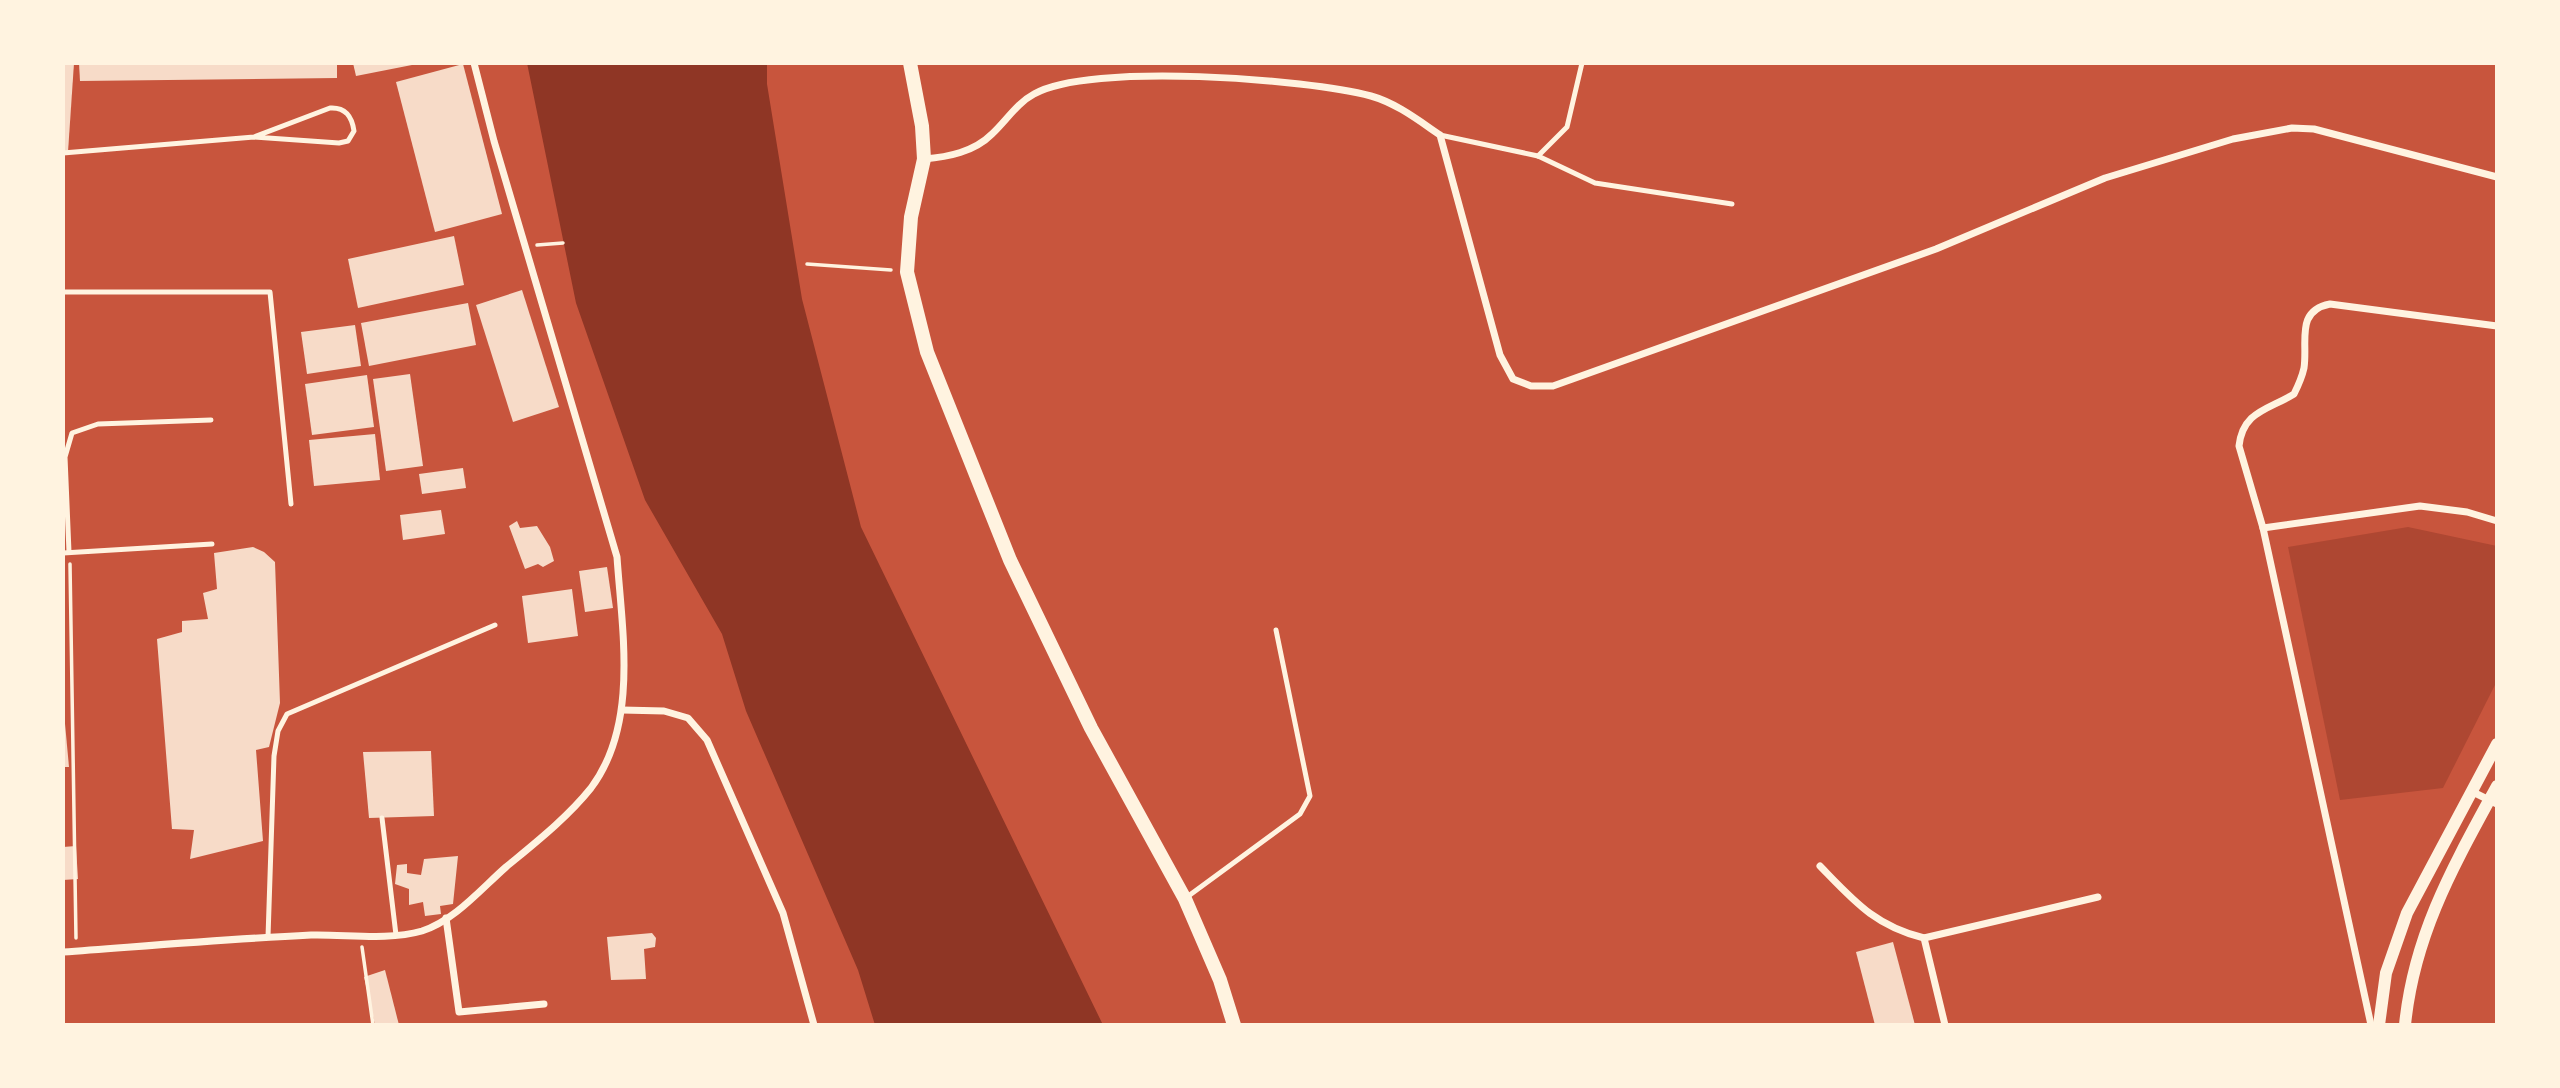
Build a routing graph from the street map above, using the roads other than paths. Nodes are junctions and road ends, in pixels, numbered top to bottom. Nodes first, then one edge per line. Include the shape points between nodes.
1 (474, 63) edge
2 (910, 63) edge
3 (1582, 63) edge
4 (1440, 135) junction
5 (254, 137) junction
6 (63, 153) edge
7 (1538, 156) junction
8 (924, 159) junction
9 (2497, 177) edge
10 (1732, 204) dead end
11 (63, 292) edge
12 (2497, 326) edge
13 (211, 419) dead end
14 (291, 504) dead end
15 (2497, 521) edge
16 (2263, 528) junction
17 (212, 544) dead end
18 (66, 553) edge
19 (495, 625) dead end
20 (1276, 630) dead end
21 (622, 710) junction
22 (2497, 744) edge
23 (2497, 786) edge
24 (2471, 792) junction
25 (2493, 802) edge
26 (382, 818) dead end
27 (1820, 866) dead end
28 (2098, 897) dead end
29 (1185, 899) junction
30 (446, 918) junction
31 (396, 935) junction
32 (268, 937) junction
33 (1924, 938) junction
34 (63, 952) edge
35 (544, 1004) dead end
36 (814, 1025) edge
37 (1234, 1025) edge
38 (1945, 1025) edge
39 (2371, 1025) edge
40 (2379, 1025) edge
41 (2405, 1025) edge

1 - 21 street via 617,557
2 - 8 main road
3 - 7 lane via 1567,127
4 - 7 lane
4 - 8 street via 1397,106 1344,90 1111,77 1060,83 1034,94 974,147 948,157
4 - 9 street via 1500,355 1513,379 1531,386 1553,386 1746,319 1936,249 2105,178 2233,139 2292,128 2314,129
5 - 5 lane via 339,143 348,141 354,131 350,116 337,107
5 - 6 lane
7 - 10 lane via 1595,183
8 - 29 main road via 911,217 907,272 927,352 1010,560 1091,729
11 - 14 lane via 270,292
12 - 16 street via 2330,304 2311,311 2304,330 2304,366 2294,394 2256,413 2241,432 2239,446
13 - 18 lane via 98,424 72,433 65,457
15 - 16 street via 2420,506
16 - 39 street
17 - 18 lane
19 - 32 lane via 287,713 274,755
20 - 29 lane via 1310,796 1300,814
21 - 30 street via 592,786 539,839
21 - 36 street via 664,711 688,718 707,740 783,913
22 - 24 street
23 - 25 street
24 - 25 street
24 - 40 street via 2407,913 2386,973
25 - 41 street via 2437,899 2423,935
26 - 31 lane
27 - 33 street via 1863,910 1895,931
28 - 33 street
29 - 37 main road
30 - 31 street via 421,931
30 - 35 street via 459,1012
31 - 32 street
32 - 34 street
33 - 38 street

